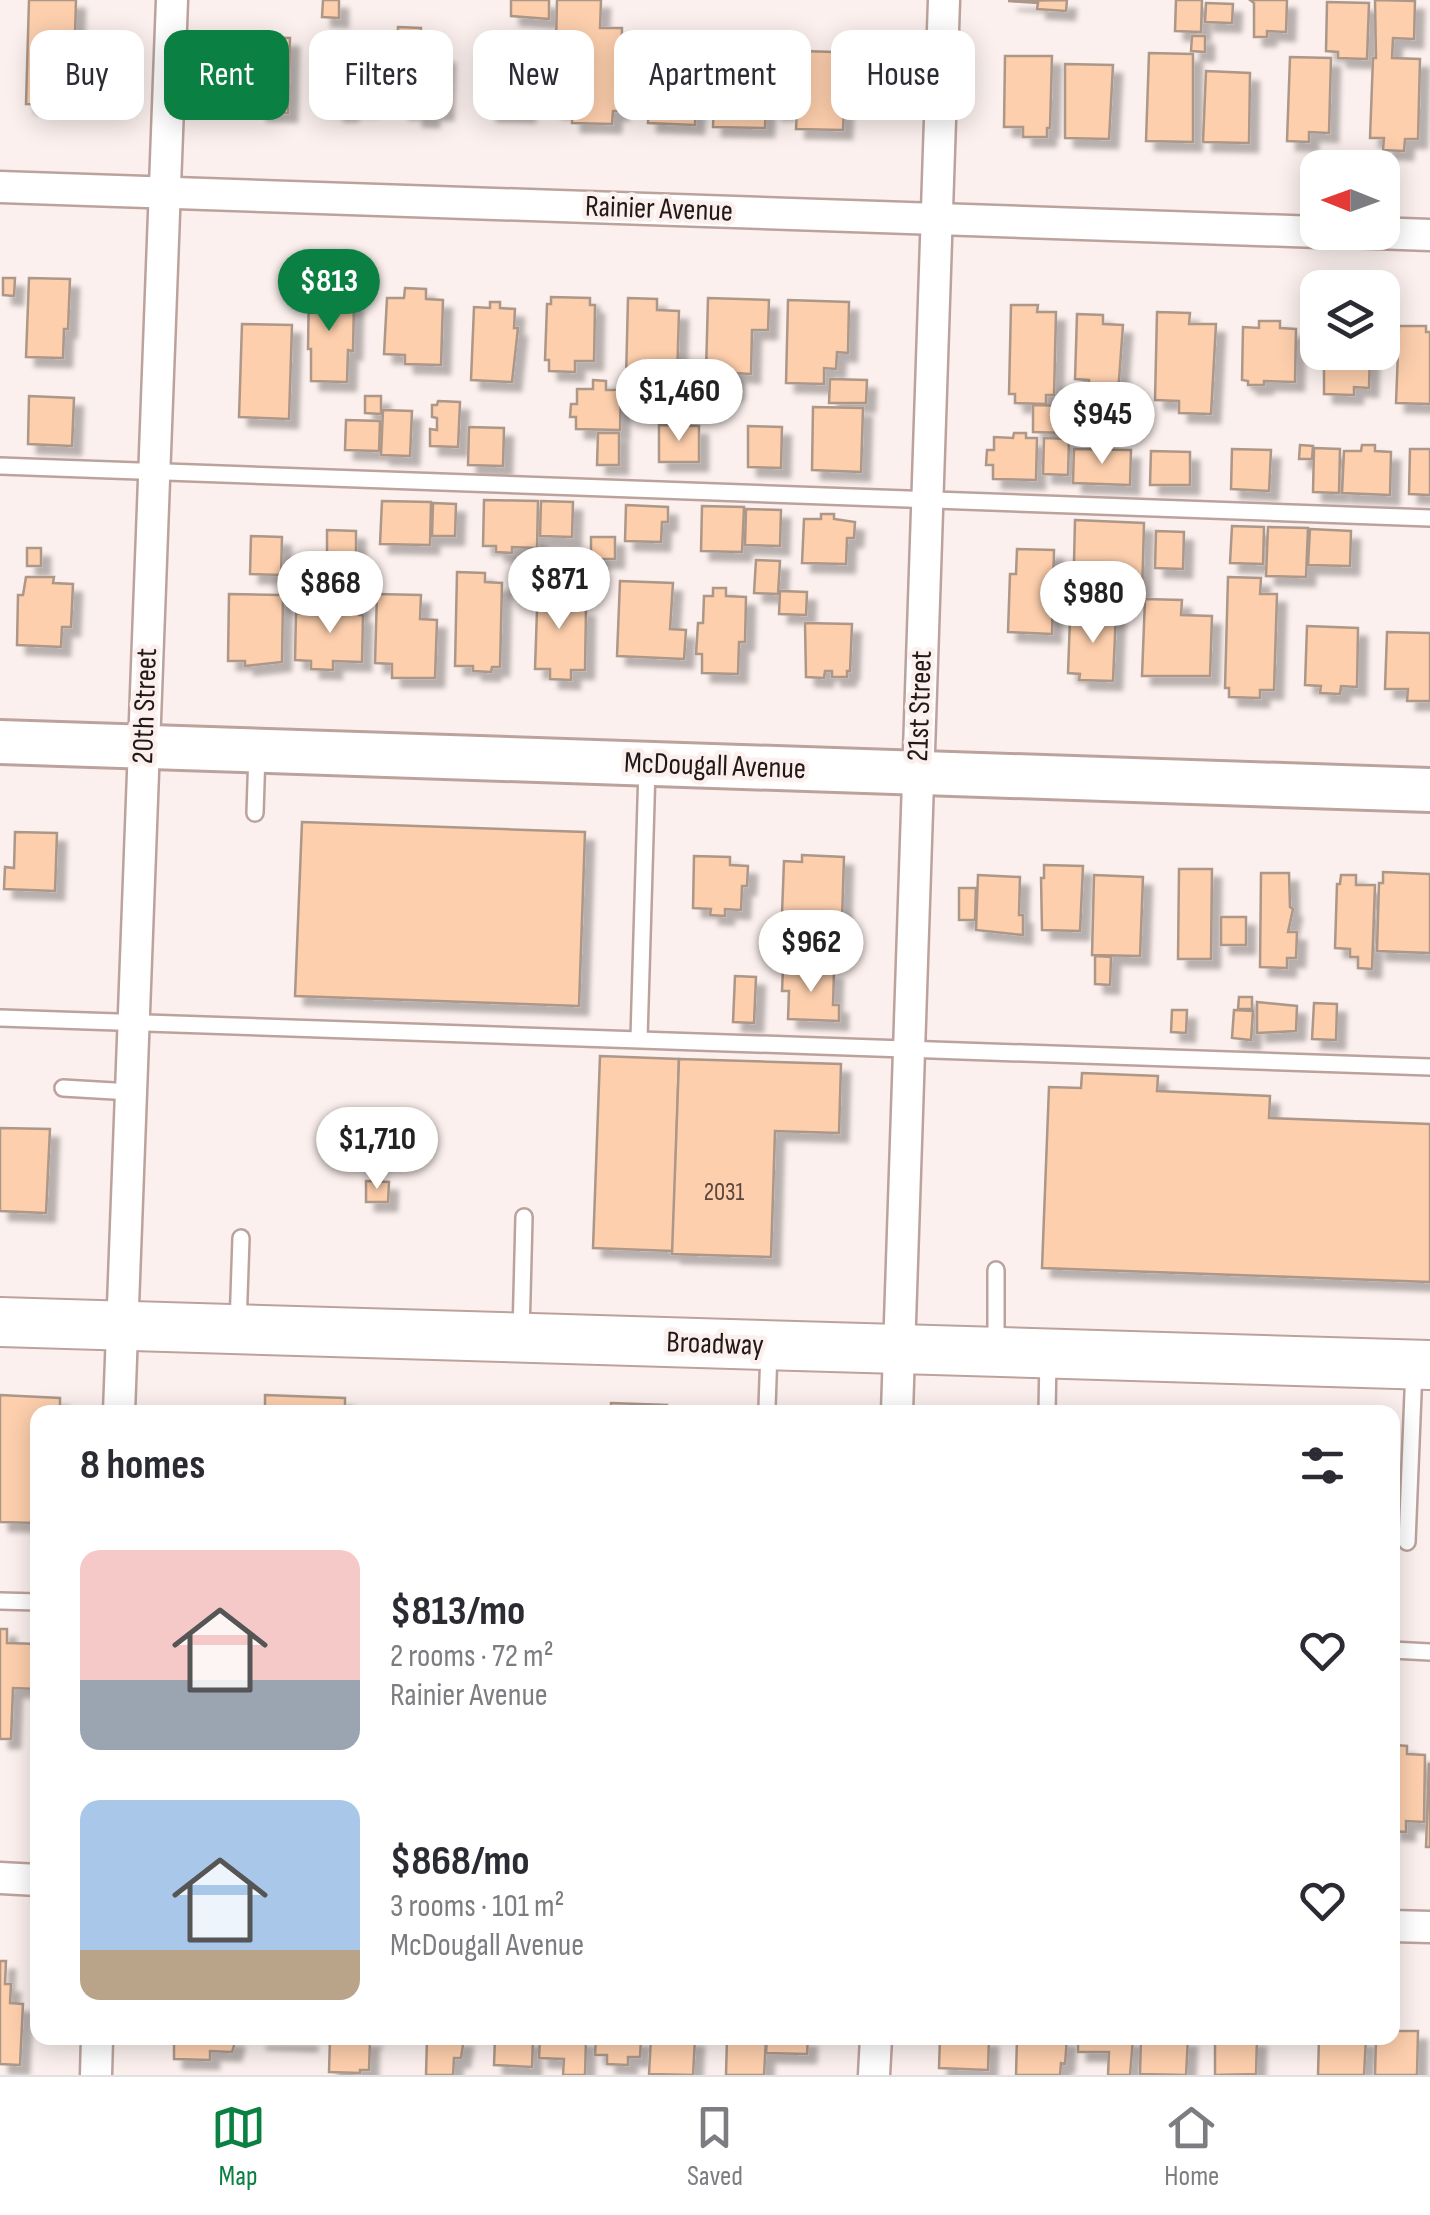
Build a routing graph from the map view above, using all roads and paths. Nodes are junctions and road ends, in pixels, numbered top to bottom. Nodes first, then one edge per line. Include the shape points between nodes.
1 (172, 0) edge
2 (944, 0) edge
3 (0, 187) edge
4 (165, 192) junction
5 (937, 219) junction
6 (1300, 231) edge
7 (1400, 234) edge
8 (1430, 235) edge
9 (0, 466) edge
10 (154, 472) junction
11 (927, 499) junction
12 (1430, 518) edge
13 (0, 742) edge
14 (144, 747) junction
15 (257, 751) junction
16 (647, 764) junction
17 (918, 772) junction
18 (1430, 790) edge
19 (255, 812) dead end
20 (0, 1018) edge
21 (134, 1022) junction
22 (639, 1038) junction
23 (909, 1047) junction
24 (1430, 1067) edge
25 (62, 1088) dead end
26 (130, 1092) junction
27 (524, 1217) dead end
28 (241, 1238) dead end
29 (996, 1270) dead end
30 (0, 1322) edge
31 (122, 1327) junction
32 (238, 1330) junction
33 (521, 1338) junction
34 (769, 1346) junction
35 (899, 1350) junction
36 (996, 1352) junction
37 (1048, 1353) junction
38 (1422, 1364) edge
39 (119, 1405) edge
40 (767, 1405) edge
41 (897, 1405) edge
42 (1047, 1405) edge
43 (1408, 1542) dead end
44 (0, 1601) edge
45 (30, 1602) edge
46 (1400, 1650) edge
47 (1430, 1652) edge
48 (0, 1878) edge
49 (30, 1880) edge
50 (1400, 1926) edge
51 (1430, 1927) edge
52 (97, 2045) edge
53 (876, 2045) edge
54 (96, 2075) edge
55 (874, 2075) edge

1 - 4 street, 20th Street
2 - 5 street, 21st Street
3 - 4 street, Rainier Avenue
4 - 5 street, Rainier Avenue
4 - 10 street, 20th Street
5 - 6 street, Rainier Avenue
5 - 11 street, 21st Street
7 - 8 street
9 - 10 lane
10 - 11 lane
10 - 14 street, 20th Street
11 - 12 lane
11 - 17 street, 21st Street
13 - 14 street, McDougall Avenue
14 - 15 street, McDougall Avenue
14 - 21 street, 20th Street
15 - 16 street, McDougall Avenue
15 - 19 lane
16 - 17 street, McDougall Avenue
16 - 22 lane
17 - 18 street, McDougall Avenue
17 - 23 street, 21st Street
20 - 21 lane
21 - 22 lane
21 - 26 street, 20th Street
22 - 23 lane
23 - 24 lane via 1004,1061
23 - 35 street, 21st Street
25 - 26 lane
26 - 31 street, 20th Street
27 - 33 lane
28 - 32 lane
29 - 36 lane
30 - 31 main road, Broadway
31 - 32 main road, Broadway
31 - 39 street, 20th Street
32 - 33 main road, Broadway
33 - 34 main road, Broadway
34 - 35 main road, Broadway
34 - 40 lane
35 - 36 main road, Broadway
35 - 41 street, 21st Street
36 - 37 main road, Broadway
37 - 38 main road, Broadway
37 - 42 lane
38 - 43 lane
44 - 45 lane
46 - 47 lane
48 - 49 street
50 - 51 street
52 - 54 street
53 - 55 street

